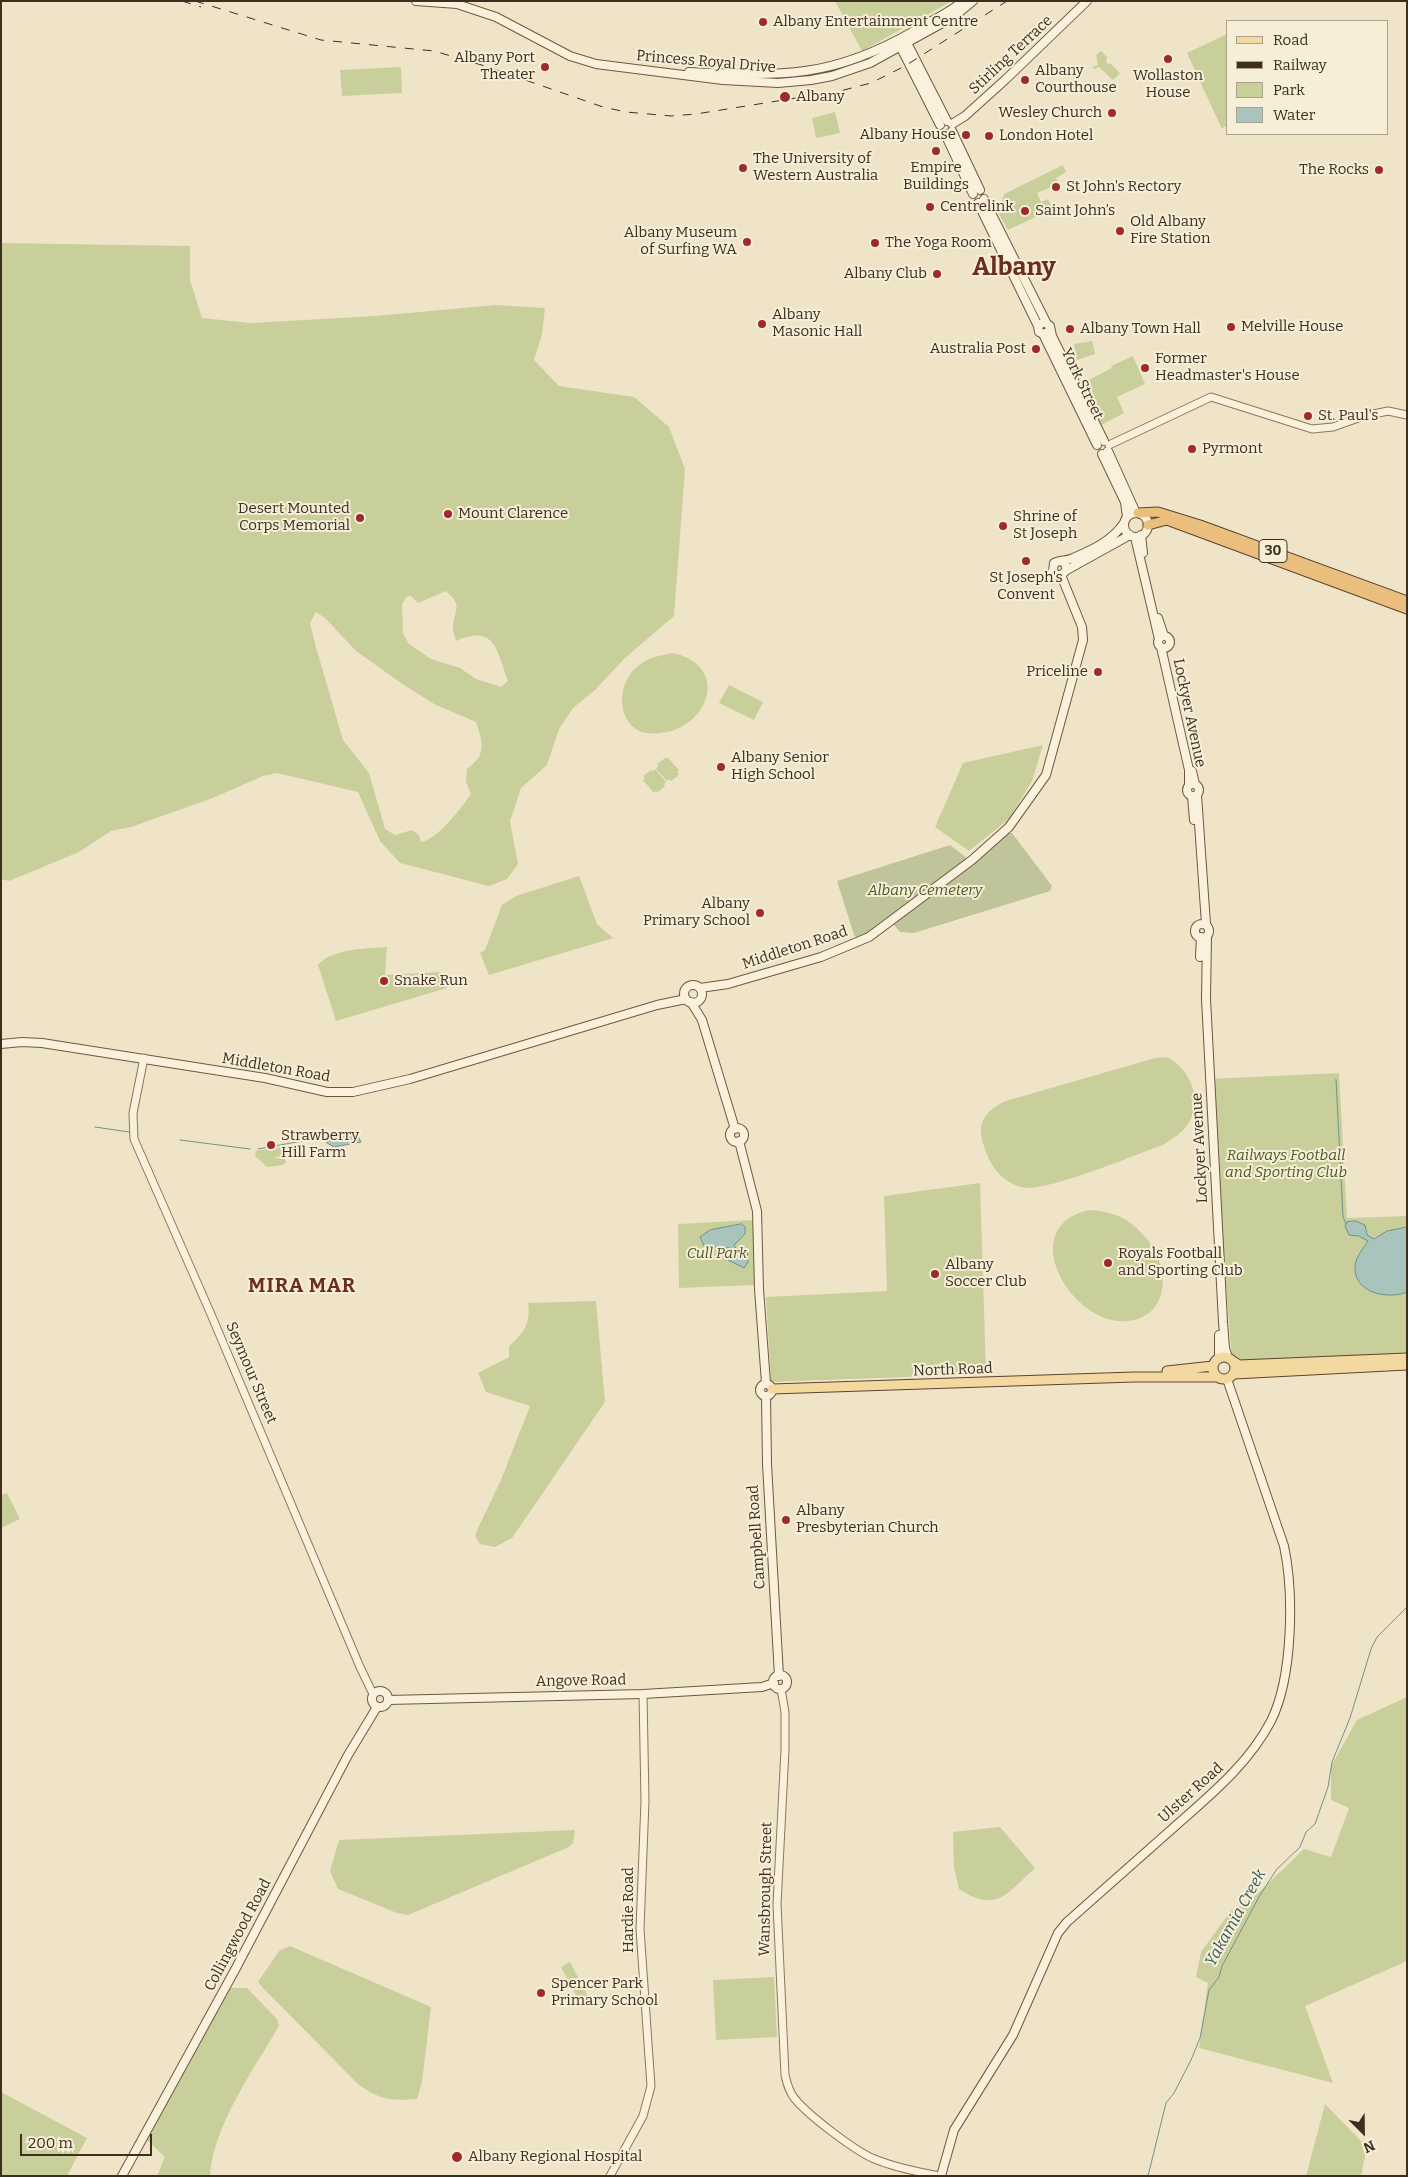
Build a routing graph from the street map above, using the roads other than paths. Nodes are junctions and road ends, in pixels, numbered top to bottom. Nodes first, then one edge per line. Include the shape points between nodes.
1 (416, 1) edge
2 (962, 1) edge
3 (973, 1) edge
4 (1087, 1) edge
5 (946, 20) junction
6 (902, 42) junction
7 (888, 54) junction
8 (909, 58) junction
9 (724, 77) junction
10 (947, 127) junction
11 (1407, 415) edge
12 (1104, 447) junction
13 (1137, 513) junction
14 (1125, 520) junction
15 (1148, 525) junction
16 (1135, 536) junction
17 (1288, 560) junction
18 (1062, 561) junction
19 (1064, 573) junction
20 (1364, 588) junction
21 (1407, 601) edge
22 (1407, 609) edge
23 (1203, 924) junction
24 (1204, 936) junction
25 (694, 996) junction
26 (1, 1044) edge
27 (144, 1058) junction
28 (1407, 1358) edge
29 (1227, 1359) junction
30 (1407, 1365) edge
31 (1213, 1366) junction
32 (1134, 1377) junction
33 (1217, 1377) junction
34 (1230, 1377) junction
35 (769, 1386) junction
36 (779, 1676) junction
37 (774, 1683) junction
38 (781, 1689) junction
39 (373, 1694) junction
40 (643, 1694) junction
41 (388, 1700) junction
42 (377, 1707) junction
43 (122, 2176) edge
44 (610, 2176) edge
45 (940, 2176) edge

1 - 9 main road, Princess Royal Drive via 457,4 496,17 570,56 596,64
2 - 6 main road, Princess Royal Drive
3 - 5 main road, Princess Royal Drive
4 - 10 main road, Stirling Terrace via 966,116
5 - 6 main road, Princess Royal Drive
5 - 8 main road via 918,40
6 - 7 main road, Princess Royal Drive
6 - 8 main road
6 - 9 main road, Princess Royal Drive via 815,71
7 - 8 main road via 896,51
7 - 9 main road, Princess Royal Drive via 851,70 811,80 778,82
8 - 10 main road
10 - 12 main road, York Street via 977,192 973,199 981,201 1042,324 1050,326 1047,332
11 - 12 street via 1388,411 1333,427 1312,429 1211,398
12 - 13 main road, York Street
12 - 14 main road, York Street via 1125,502
13 - 14 main road
13 - 15 main road via 1145,517
13 - 17 highway, 30 via 1158,512
14 - 16 main road via 1124,528
14 - 18 main road via 1108,541
15 - 16 main road
15 - 17 highway, 30 via 1167,520
16 - 19 main road
16 - 23 main road, Lockyer Avenue via 1150,587 1192,785 1187,792 1194,796
17 - 20 highway, 30
18 - 19 main road via 1066,566
18 - 19 main road via 1056,562 1052,568 1054,573
19 - 25 main road, Middleton Road via 1084,633 1046,775 1002,834 869,937 829,954
20 - 21 highway, 30
20 - 22 highway, 30
23 - 24 main road via 1209,931
23 - 24 main road via 1196,931
24 - 29 main road, Lockyer Avenue via 1200,954
25 - 27 main road, Middleton Road via 410,1079 353,1092 327,1092
25 - 35 main road via 735,1129 730,1136 739,1141 757,1211
26 - 27 main road, Middleton Road via 42,1043
27 - 39 street, Seymour Street via 133,1113 134,1139
28 - 29 main road via 1239,1365
29 - 31 main road
29 - 34 main road via 1236,1366
30 - 34 main road
31 - 32 main road, North Road
31 - 33 main road
32 - 33 main road, North Road
32 - 35 main road, North Road
33 - 34 main road, North Road
34 - 45 main road, Ulster Road via 1290,1574 1287,1661 1282,1692 1272,1720 1240,1767 1058,1933 1013,2035 954,2130
35 - 36 main road, Campbell Road via 770,1395 766,1396 767,1464
36 - 37 main road
36 - 38 main road via 787,1683
37 - 38 main road
37 - 40 main road, Angove Road
38 - 45 street, Wansbrough Street via 785,1750 779,1836 778,1951 788,2089 795,2100 820,2121 870,2157
39 - 41 main road via 379,1690 385,1692
39 - 42 main road
40 - 41 main road, Angove Road
40 - 44 street, Hardie Road via 646,1801 640,1929 651,2086 643,2116
41 - 42 main road
42 - 43 main road, Collingwood Road via 348,1754

